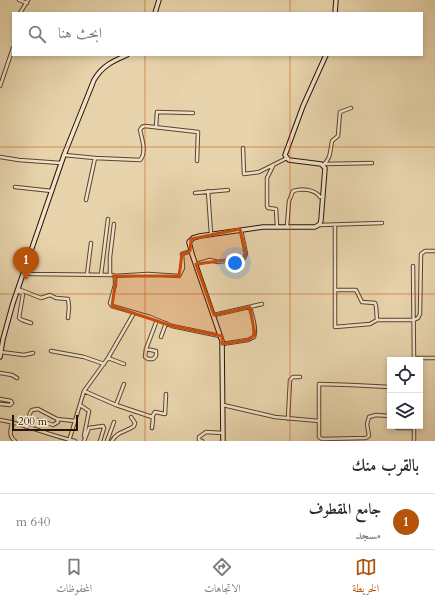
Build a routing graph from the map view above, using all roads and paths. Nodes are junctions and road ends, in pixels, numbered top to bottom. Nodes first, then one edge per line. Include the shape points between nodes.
1 (19, 0) edge
2 (159, 0) edge
3 (336, 0) edge
4 (27, 1) edge
5 (21, 12) edge
6 (155, 12) edge
7 (335, 12) edge
8 (12, 51) edge
9 (126, 56) edge
10 (326, 56) edge
11 (0, 86) edge
12 (351, 108) dead end
13 (193, 113) dead end
14 (156, 127) junction
15 (243, 148) dead end
16 (64, 155) junction
17 (0, 157) edge
18 (95, 158) junction
19 (287, 158) junction
20 (197, 161) dead end
21 (62, 163) junction
22 (372, 163) dead end
23 (324, 164) junction
24 (273, 165) junction
25 (15, 187) dead end
26 (228, 190) dead end
27 (52, 191) junction
28 (208, 192) junction
29 (195, 193) dead end
30 (323, 197) junction
31 (86, 200) dead end
32 (108, 220) dead end
33 (382, 223) dead end
34 (114, 224) dead end
35 (319, 225) junction
36 (335, 225) junction
37 (277, 226) junction
38 (287, 226) junction
39 (240, 229) junction
40 (211, 234) junction
41 (91, 243) dead end
42 (191, 251) junction
43 (435, 251) edge
44 (196, 264) junction
45 (413, 266) dead end
46 (24, 273) junction
47 (87, 275) junction
48 (101, 275) junction
49 (112, 275) junction
50 (17, 290) junction
51 (335, 290) junction
52 (262, 304) dead end
53 (250, 307) junction
54 (134, 313) junction
55 (214, 315) junction
56 (68, 318) dead end
57 (158, 320) junction
58 (377, 320) junction
59 (414, 320) junction
60 (31, 323) dead end
61 (166, 323) junction
62 (221, 336) junction
63 (161, 337) dead end
64 (1, 338) edge
65 (222, 344) junction
66 (146, 348) junction
67 (51, 351) dead end
68 (1, 352) edge
69 (33, 353) dead end
70 (0, 356) edge
71 (414, 357) edge
72 (108, 358) junction
73 (435, 358) edge
74 (423, 359) edge
75 (104, 364) junction
76 (124, 364) dead end
77 (0, 373) edge
78 (300, 377) dead end
79 (17, 378) dead end
80 (124, 384) dead end
81 (387, 387) edge
82 (84, 391) junction
83 (166, 394) dead end
84 (0, 399) edge
85 (0, 404) edge
86 (80, 405) junction
87 (116, 405) junction
88 (223, 405) junction
89 (387, 416) edge
90 (131, 417) dead end
91 (152, 417) junction
92 (58, 419) junction
93 (288, 419) junction
94 (0, 420) edge
95 (39, 420) dead end
96 (75, 421) junction
97 (319, 421) junction
98 (12, 422) junction
99 (114, 422) dead end
100 (26, 427) junction
101 (152, 428) dead end
102 (414, 429) edge
103 (111, 430) junction
104 (223, 433) junction
105 (117, 435) junction
106 (84, 436) dead end
107 (366, 439) edge
108 (69, 440) edge
109 (351, 440) edge
110 (15, 441) edge
111 (75, 441) edge
112 (84, 441) edge
113 (100, 441) edge
114 (107, 441) edge
115 (112, 441) edge
116 (202, 441) edge
117 (223, 441) edge
118 (414, 441) edge

1 - 4 street
2 - 6 street
3 - 7 street
4 - 5 street
8 - 11 street
9 - 16 street via 99,72
10 - 19 street via 303,106 286,151
12 - 23 street via 340,112 338,136 332,141 331,154
13 - 14 street via 157,112
14 - 18 street via 141,128 144,152 140,160
14 - 20 street via 198,132
15 - 24 street via 244,174 259,172
16 - 18 street
16 - 21 street
17 - 21 street
18 - 31 street
19 - 23 street via 291,161
19 - 24 street
21 - 27 street
22 - 23 street
23 - 30 street
24 - 37 street via 267,177 267,206 276,209
25 - 27 street
26 - 28 street
27 - 46 street
28 - 29 street
28 - 40 street
30 - 35 street
30 - 38 street via 314,191 293,191 289,200
32 - 48 street
33 - 36 street
34 - 49 street via 110,257
35 - 36 street
35 - 38 street
36 - 51 street
37 - 38 street
37 - 39 street
39 - 40 street
39 - 44 street via 246,254 244,258 218,262 210,260
40 - 42 street via 191,239
41 - 47 street
42 - 44 street
42 - 49 street via 182,254 183,268 179,276
43 - 59 street via 425,251 421,254 420,314
44 - 55 street
45 - 59 street
46 - 47 street
46 - 50 street
47 - 48 street
48 - 49 street
49 - 54 street via 116,281 110,305
50 - 56 street via 41,298 50,295 68,299
50 - 60 street via 23,294 19,318
50 - 64 street
51 - 58 street via 356,290 362,302 375,303
51 - 58 street via 335,328 370,324
52 - 53 street
53 - 55 street
53 - 65 street via 256,334 254,337
54 - 57 street
54 - 72 street
55 - 62 street
57 - 61 street
57 - 66 street
58 - 59 street
59 - 71 street
61 - 62 street
61 - 63 street
62 - 65 street
64 - 68 street
65 - 88 street
66 - 66 street via 156,351 153,359 145,357
67 - 75 street via 84,357
68 - 69 street
68 - 70 street
72 - 75 street
72 - 76 street
73 - 74 street
75 - 82 street
77 - 79 street
78 - 93 street via 290,379
80 - 87 street
81 - 97 street via 320,384
82 - 86 street
82 - 87 street
83 - 91 street via 165,414 155,412
84 - 85 street via 12,403
86 - 96 street
86 - 106 street via 89,411
87 - 91 street
88 - 93 street
88 - 104 street
89 - 107 street via 376,414 369,417 369,436
90 - 105 street via 134,426
91 - 101 street
92 - 95 street via 53,425
92 - 96 street
92 - 100 street via 38,409 32,410
93 - 97 street
94 - 98 street
96 - 108 street
97 - 109 street via 320,439
98 - 100 street
98 - 110 street via 10,434
99 - 103 street
100 - 108 street
102 - 118 street
103 - 105 street
103 - 114 street
104 - 116 street via 206,432 199,437
104 - 117 street
105 - 115 street
107 - 109 street
108 - 111 street
112 - 113 street via 89,428 103,426

